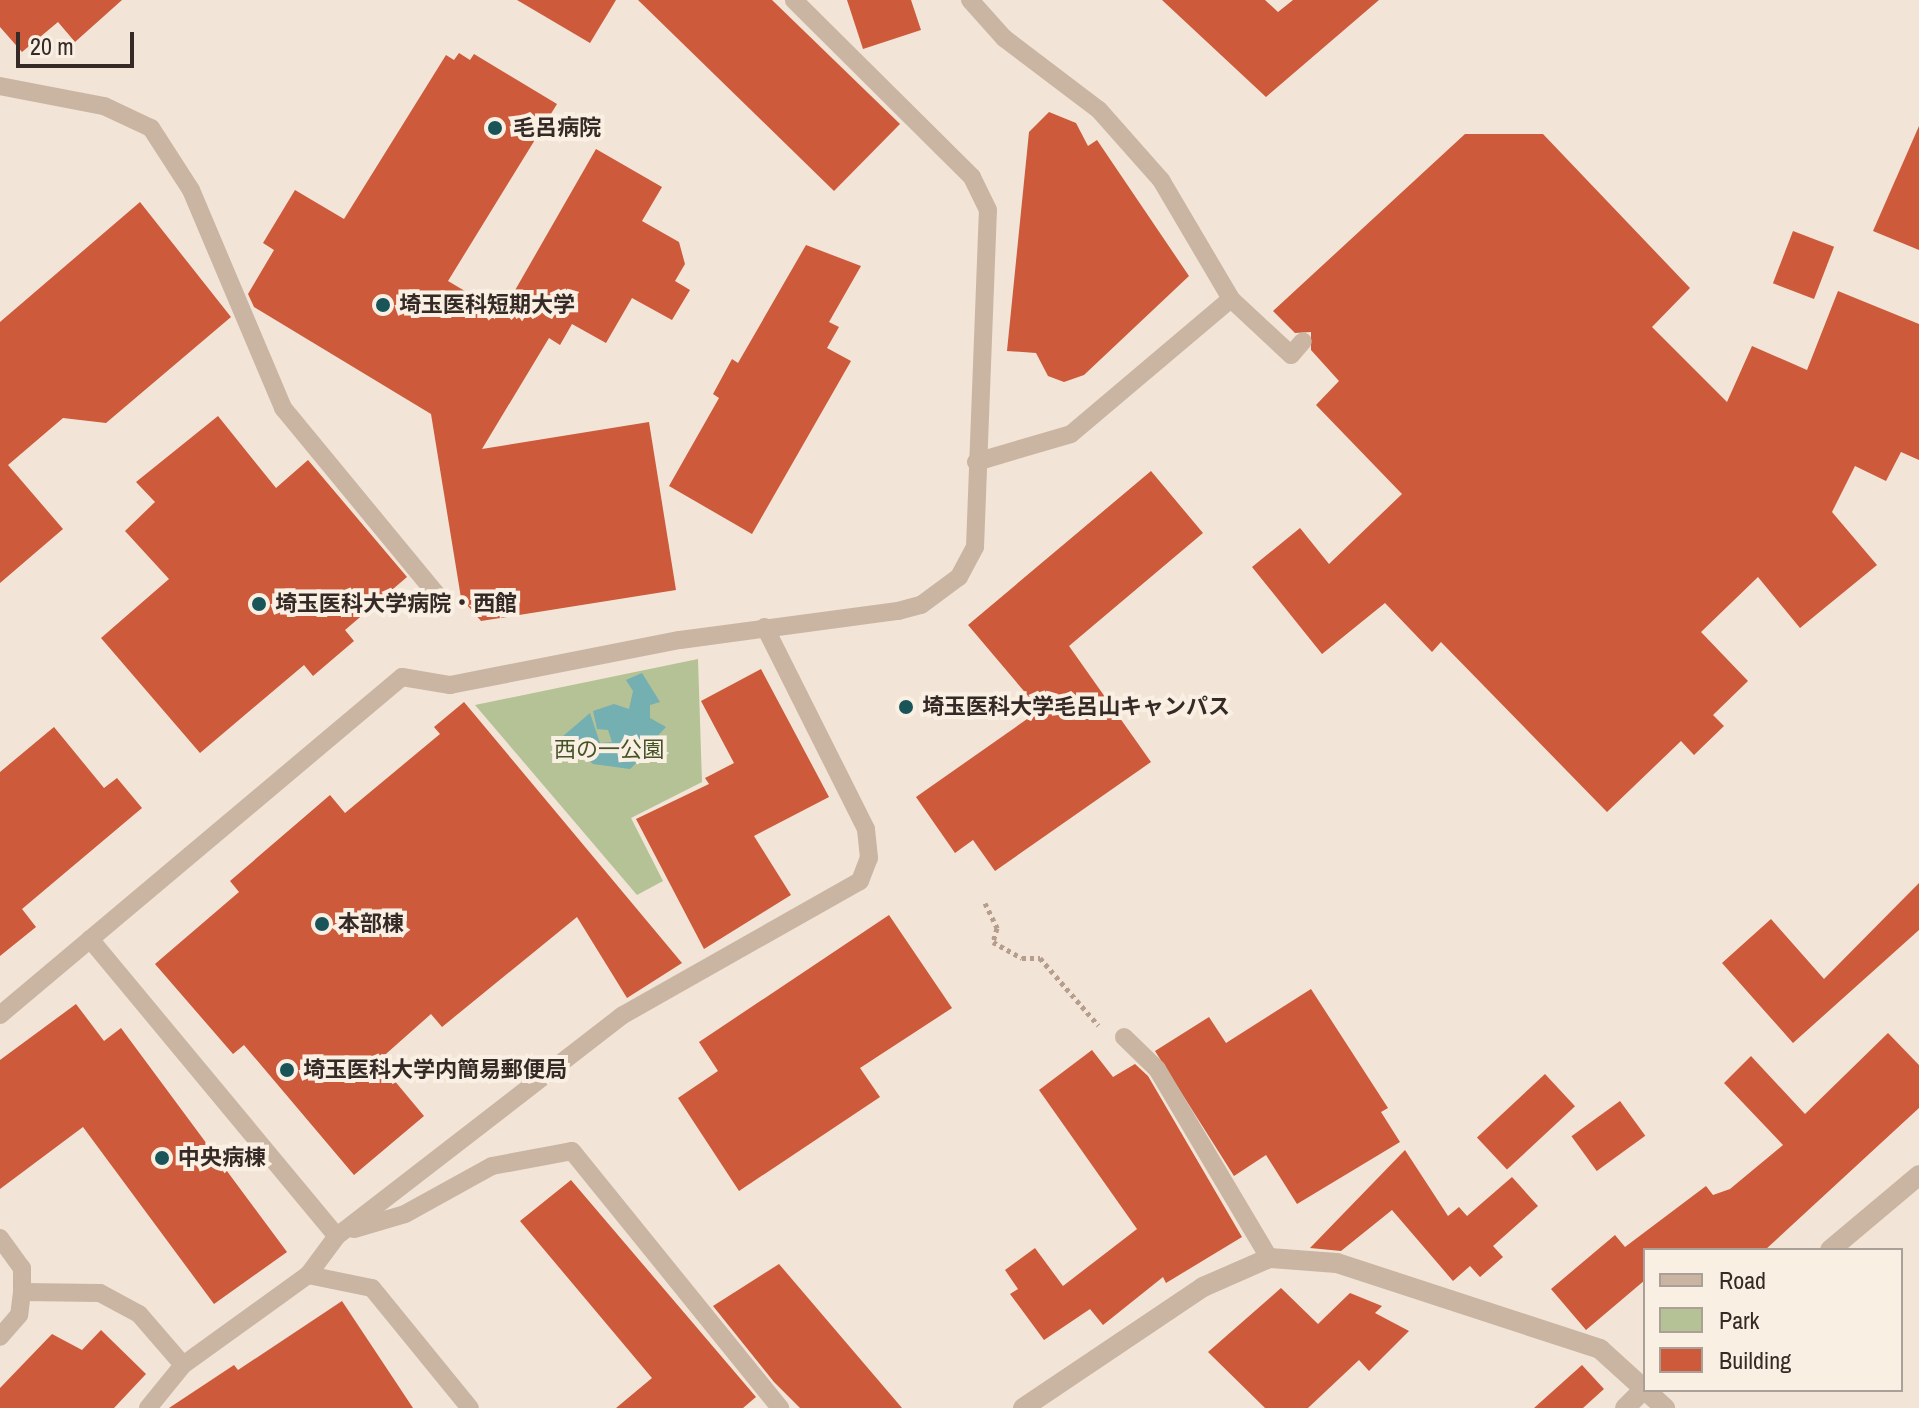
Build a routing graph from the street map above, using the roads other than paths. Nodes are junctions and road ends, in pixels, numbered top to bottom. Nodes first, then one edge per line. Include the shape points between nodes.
1 (794, 0) edge
2 (970, 0) edge
3 (0, 86) edge
4 (1231, 299) junction
5 (1303, 341) dead end
6 (976, 462) junction
7 (444, 603) dead end
8 (765, 627) junction
9 (90, 939) junction
10 (0, 1015) edge
11 (1124, 1037) dead end
12 (1919, 1175) edge
13 (337, 1236) junction
14 (0, 1238) edge
15 (1832, 1248) edge
16 (1269, 1258) junction
17 (308, 1275) junction
18 (22, 1292) junction
19 (0, 1337) edge
20 (183, 1365) junction
21 (1643, 1387) edge
22 (1643, 1389) edge
23 (1648, 1392) edge
24 (148, 1408) edge
25 (470, 1408) edge
26 (780, 1408) edge
27 (1023, 1408) edge
28 (1625, 1408) edge
29 (1665, 1408) edge

1 - 6 lane via 972,177 988,210
2 - 4 lane via 1004,38 1099,110 1161,180
3 - 7 lane via 104,106 151,128 191,190 283,408
4 - 5 lane via 1291,355
4 - 6 lane via 1071,434
6 - 8 lane via 975,547 944,592 898,611
8 - 9 lane via 450,685 402,677
8 - 13 lane via 866,829 869,858 860,881 623,1015
9 - 10 lane
9 - 13 lane
11 - 16 lane via 1157,1069
12 - 15 street
13 - 17 lane
13 - 26 lane via 405,1214 492,1166 572,1151
14 - 18 lane via 22,1268
16 - 21 street via 1337,1263 1600,1349
16 - 27 street via 1203,1287
17 - 20 lane
17 - 25 lane via 372,1288
18 - 19 lane via 19,1315
18 - 20 lane via 100,1293 139,1314
20 - 24 lane
22 - 28 street
23 - 29 street

